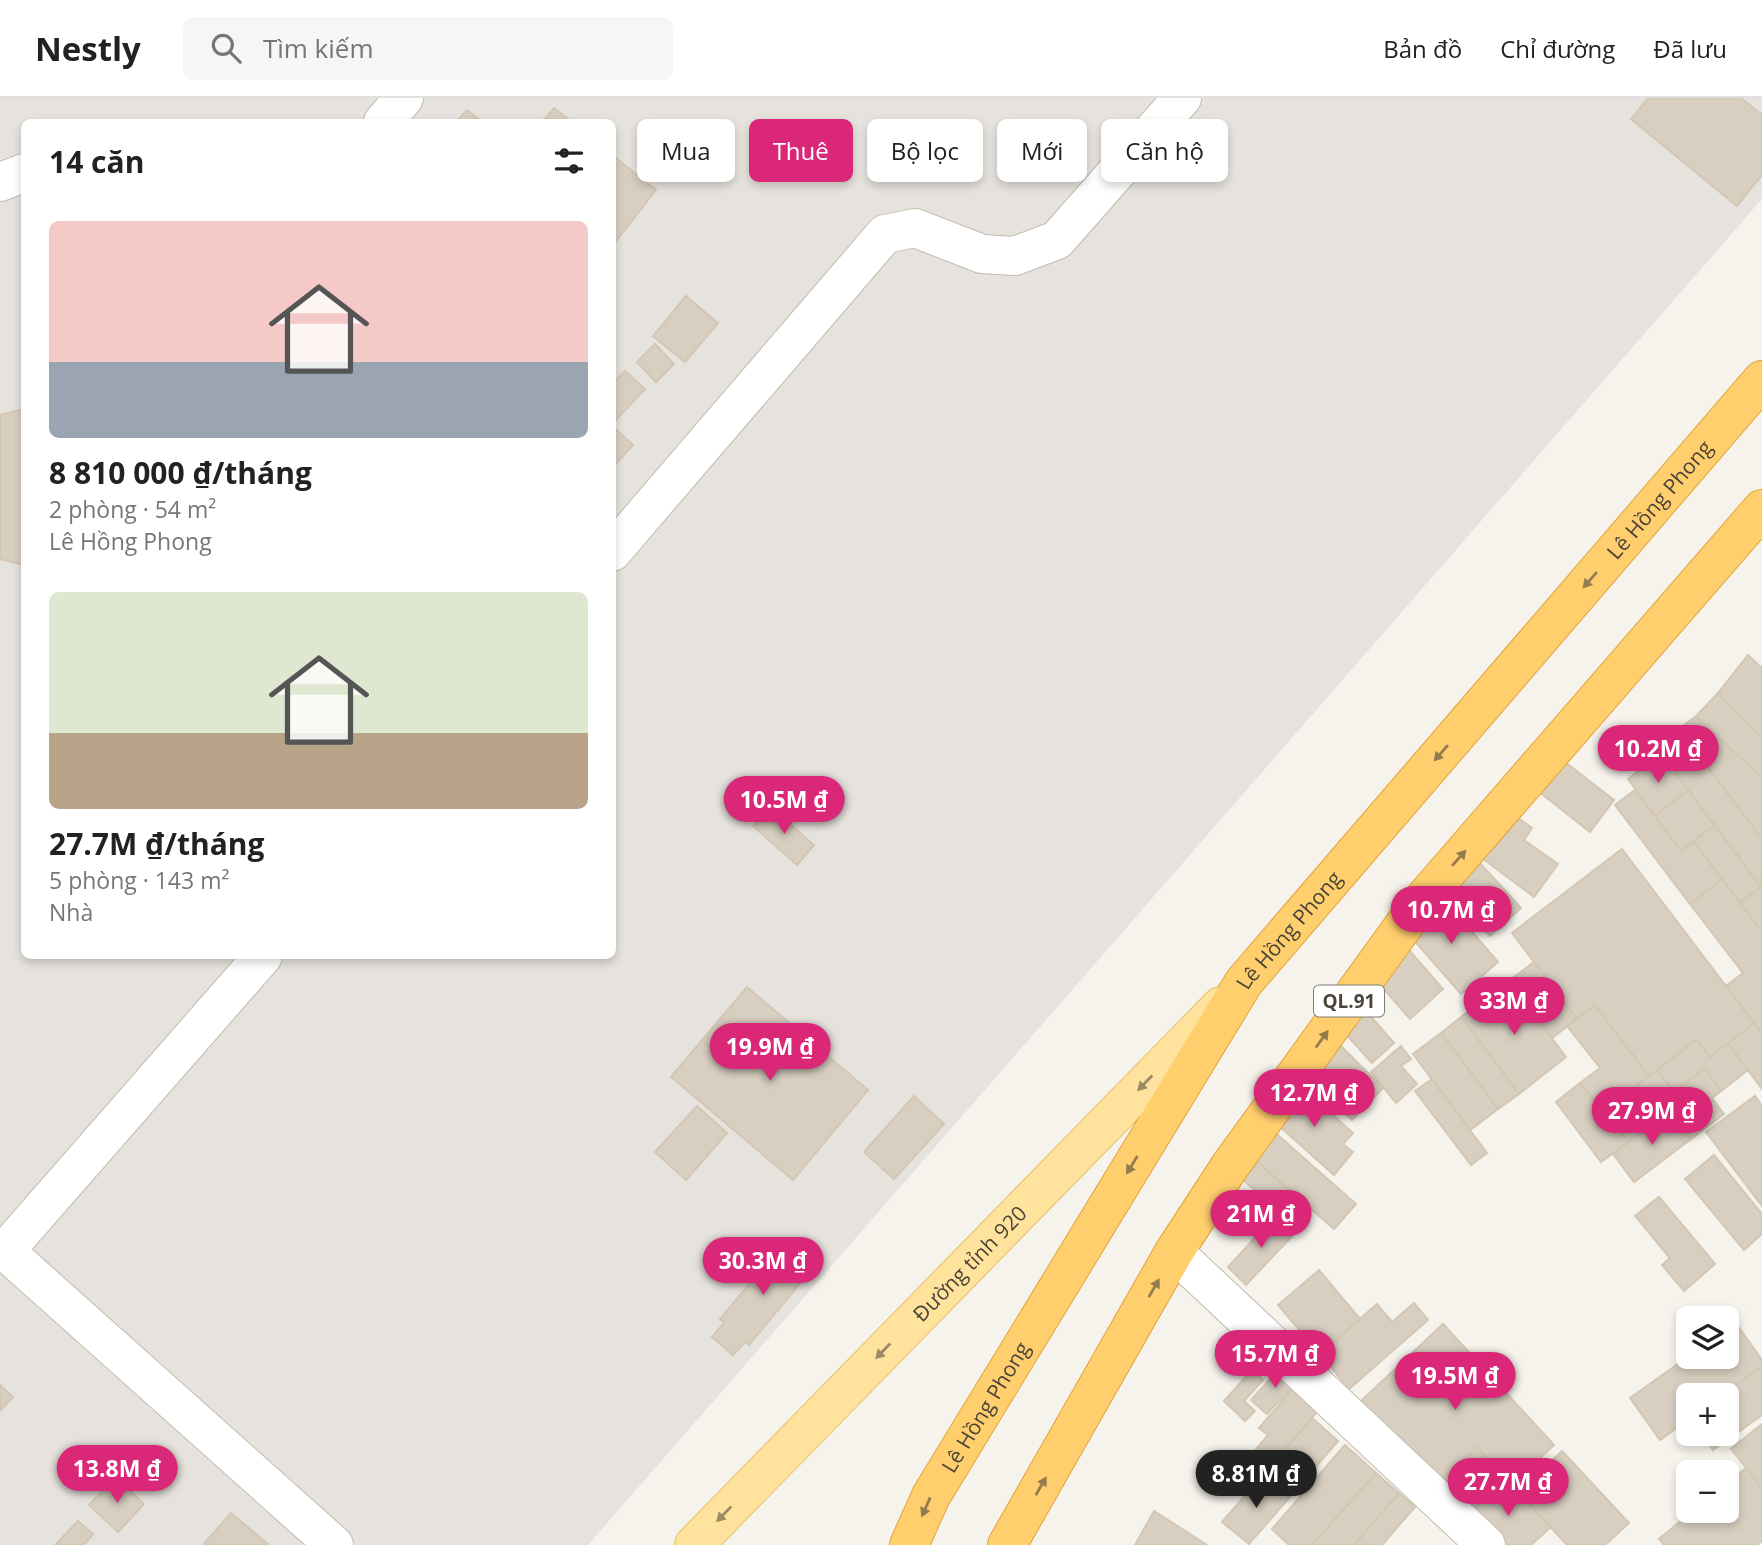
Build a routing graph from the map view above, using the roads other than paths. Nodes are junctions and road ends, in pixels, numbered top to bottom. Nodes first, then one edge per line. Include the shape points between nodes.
1 (404, 98) edge
2 (1182, 98) edge
3 (386, 119) edge
4 (21, 174) edge
5 (0, 182) edge
6 (1762, 380) edge
7 (1762, 509) edge
8 (616, 547) edge
9 (260, 959) edge
10 (1244, 982) junction
11 (3, 1250) edge
12 (1174, 1252) junction
13 (334, 1545) edge
14 (694, 1545) edge
15 (909, 1545) edge
16 (1007, 1545) edge
17 (1486, 1545) edge

1 - 3 street
2 - 8 street via 1057,240 1014,256 982,254 915,228 885,234
4 - 5 street
6 -> 10 highway, Lê Hồng Phong
12 -> 7 highway, QL.91 via 1230,1166 1420,903
9 - 11 street
10 -> 14 main road, Đường tỉnh 920
10 -> 15 highway, Lê Hồng Phong via 931,1496
11 - 13 street
16 -> 12 highway, QL.91
12 - 17 street

